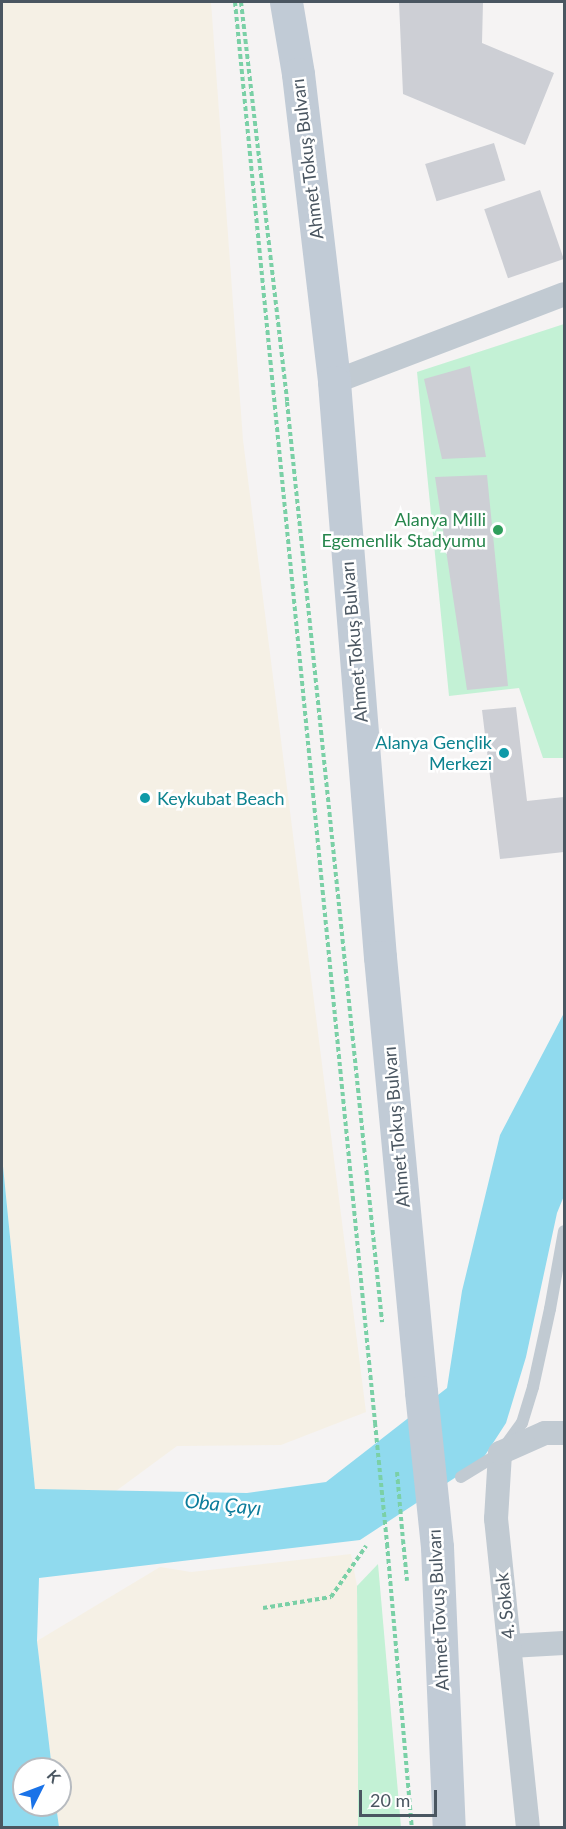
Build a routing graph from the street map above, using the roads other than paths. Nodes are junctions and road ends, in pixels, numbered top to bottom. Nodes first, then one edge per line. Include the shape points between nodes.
1 (286, 2) edge
2 (564, 294) edge
3 (333, 382) junction
4 (564, 1231) edge
5 (421, 1392) joint
6 (564, 1433) edge
7 (500, 1453) junction
8 (461, 1477) dead end
9 (564, 1643) edge
10 (510, 1646) junction
11 (449, 1827) edge
12 (528, 1827) edge

1 - 3 main road, Ahmet Tokuş Bulvarı via 298,74
2 - 3 street
3 - 5 main road, Ahmet Tokuş Bulvarı via 378,934
4 - 7 lane via 533,1387 522,1423
5 - 11 main road, Ahmet Tovuş Bulvarı, bridge via 436,1547
6 - 7 street via 545,1433
7 - 8 lane
7 - 10 street, 4. Sokak via 496,1519
9 - 10 street
10 - 12 street, 4. Sokak

